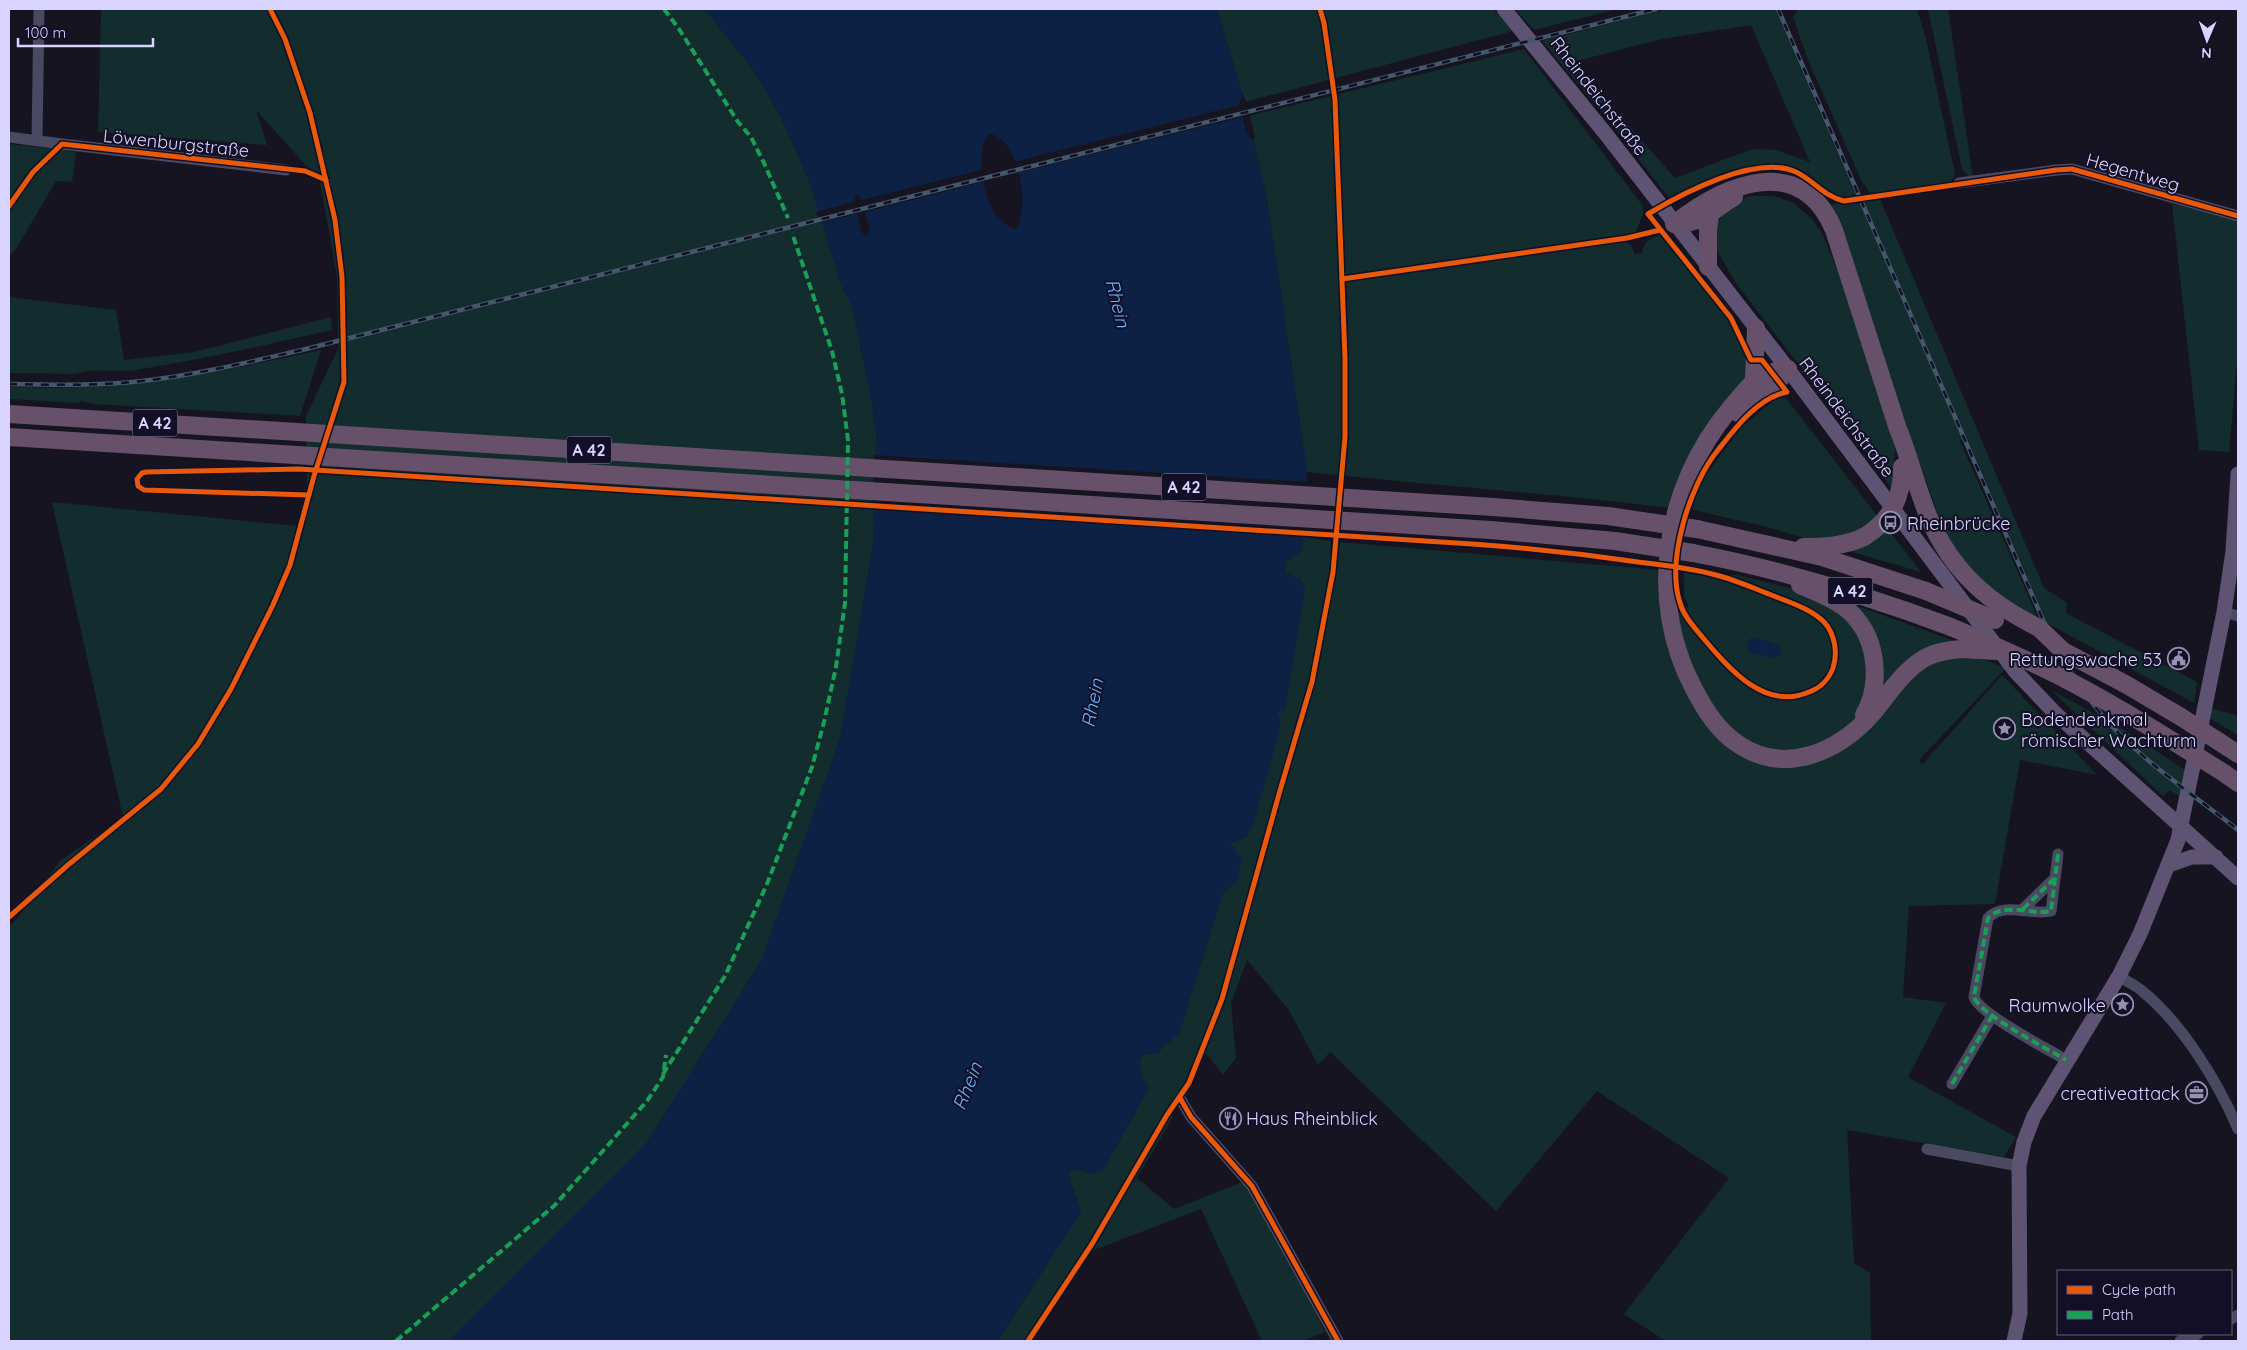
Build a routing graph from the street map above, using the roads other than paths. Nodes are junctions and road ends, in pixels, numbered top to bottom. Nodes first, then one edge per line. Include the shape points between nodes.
1 (39, 9) edge
2 (1504, 9) edge
3 (9, 136) edge
4 (38, 140) junction
5 (286, 170) dead end
6 (1959, 183) dead end
7 (1710, 215) junction
8 (2238, 216) edge
9 (1674, 224) junction
10 (1837, 244) junction
11 (1708, 266) junction
12 (1756, 328) junction
13 (1788, 369) junction
14 (1754, 380) junction
15 (9, 414) edge
16 (1898, 429) junction
17 (9, 437) edge
18 (1697, 462) junction
19 (2238, 474) edge
20 (1780, 547) junction
21 (1746, 563) junction
22 (2231, 614) edge
23 (2041, 634) junction
24 (2008, 652) junction
25 (1857, 727) junction
26 (2238, 754) edge
27 (2231, 778) edge
28 (2182, 826) junction
29 (2058, 854) dead end
30 (2216, 857) junction
31 (2169, 865) junction
32 (2055, 878) junction
33 (2238, 878) edge
34 (2042, 891) junction
35 (2052, 901) junction
36 (2023, 909) junction
37 (2119, 976) junction
38 (1992, 1016) junction
39 (2066, 1060) junction
40 (1952, 1084) dead end
41 (1180, 1098) dead end
42 (2238, 1129) edge
43 (1927, 1148) dead end
44 (2019, 1166) junction
45 (2195, 1335) edge
46 (1338, 1341) edge
47 (2014, 1341) edge
48 (2180, 1341) edge

1 - 4 street
2 - 9 main road, Rheindeichstraße
3 - 4 street, Löwenburgstraße
4 - 5 street, Löwenburgstraße
6 - 8 street, Hegentweg via 2072,169
7 - 9 highway via 1690,223
7 - 10 highway via 1736,196 1754,190 1775,190 1788,193 1808,206
7 - 11 highway
9 - 10 highway via 1694,208 1732,189 1747,183 1776,182 1806,192 1815,199 1828,218
9 - 11 main road, Rheindeichstraße
10 - 16 highway
11 - 12 main road, Rheindeichstraße
12 - 13 main road, Rheindeichstraße
12 - 14 highway
13 - 14 highway via 1772,371
13 - 18 highway via 1732,420
13 - 28 main road, Rheindeichstraße via 2015,672 2055,714
14 - 18 highway via 1715,427
15 - 20 highway, A 42, bridge via 1493,506 1608,516 1697,529
16 - 20 highway, bridge via 1901,485 1891,512 1879,526 1864,537 1835,546
16 - 23 highway via 1933,529 1946,551 1961,572 1983,593
17 - 21 highway, A 42, bridge via 1383,522 1578,537
18 - 25 highway via 1674,516 1667,574 1675,640 1700,700 1718,726 1738,744 1762,756 1801,759 1813,756 1838,744
19 - 22 main road
20 - 23 highway, A 42, bridge via 1822,557 1926,591 1995,620
21 - 24 highway, A 42, bridge via 1812,579 1902,608
21 - 25 highway via 1841,605 1863,629 1872,651 1874,679 1866,711
22 - 28 main road
23 - 26 highway, bridge via 2063,651 2127,685
24 - 25 highway, bridge via 1963,649 1922,660 1898,681
24 - 27 highway, A 42, bridge via 2112,705
28 - 30 main road, Rheindeichstraße
28 - 31 main road
29 - 32 street
30 - 31 main road via 2184,858
30 - 33 main road, Rheindeichstraße
31 - 37 main road
32 - 34 street
32 - 35 street
34 - 35 street
34 - 36 street
35 - 36 street via 2051,911
36 - 38 street via 1993,913 1988,918 1974,997 1976,1003
37 - 39 main road
37 - 42 street via 2142,990 2190,1044 2223,1095
38 - 39 street
38 - 40 street
39 - 44 main road via 2034,1116
41 - 46 street via 1190,1117 1252,1186
43 - 44 street
44 - 47 main road via 2020,1313
45 - 48 street

